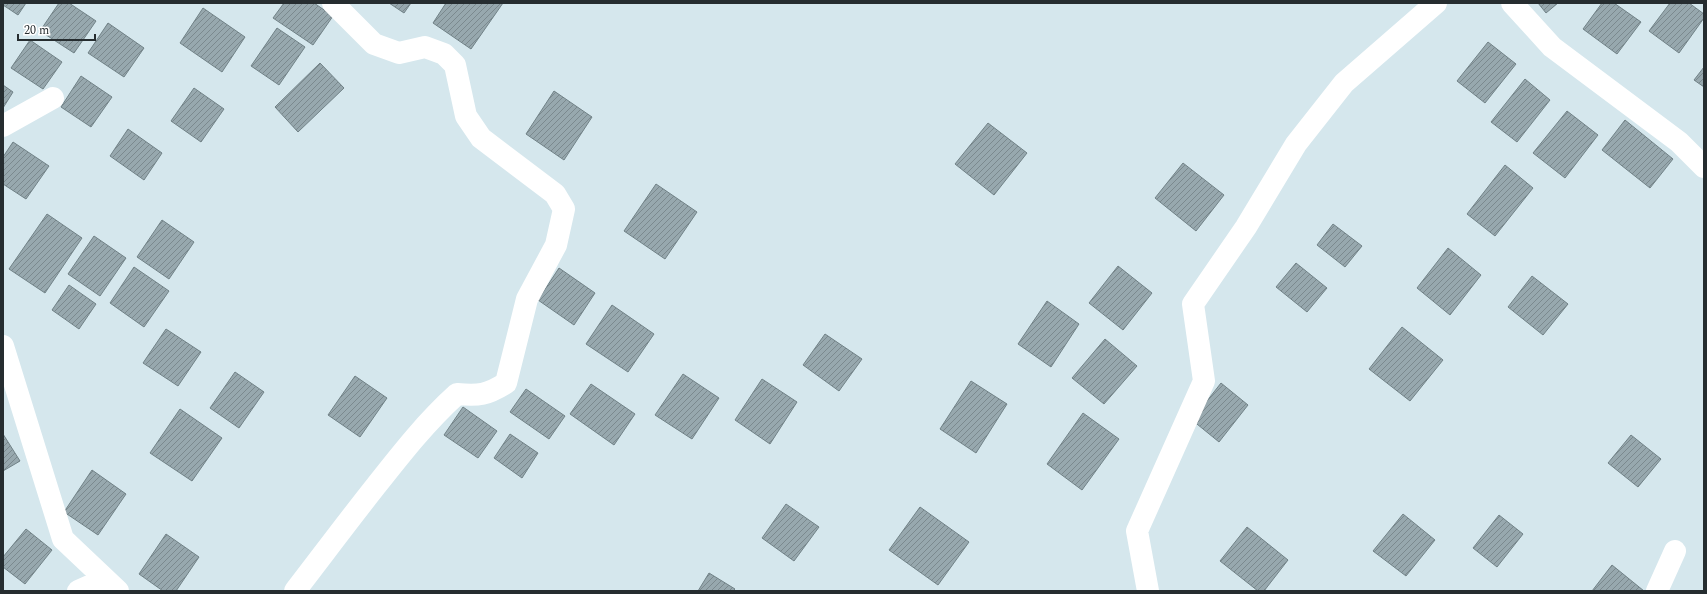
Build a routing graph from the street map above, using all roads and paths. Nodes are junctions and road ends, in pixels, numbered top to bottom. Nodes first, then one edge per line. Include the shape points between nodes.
1 (333, 3) edge
2 (1436, 3) edge
3 (1512, 3) edge
4 (53, 98) dead end
5 (3, 126) edge
6 (1704, 167) edge
7 (3, 346) edge
8 (1675, 551) dead end
9 (112, 585) edge
10 (78, 591) edge
11 (295, 591) edge
12 (1148, 591) edge
13 (1657, 591) edge

1 - 11 street via 374,44 399,53 425,47 444,54 455,65 466,116 481,138 555,194 564,209 556,245 527,299 506,383 491,393 474,396 457,394 442,408 395,461
2 - 12 street via 1344,83 1296,144 1246,227 1193,304 1204,381 1137,531
3 - 6 street via 1552,47 1679,142
4 - 5 street
7 - 9 street via 63,539
8 - 13 street
9 - 10 street

